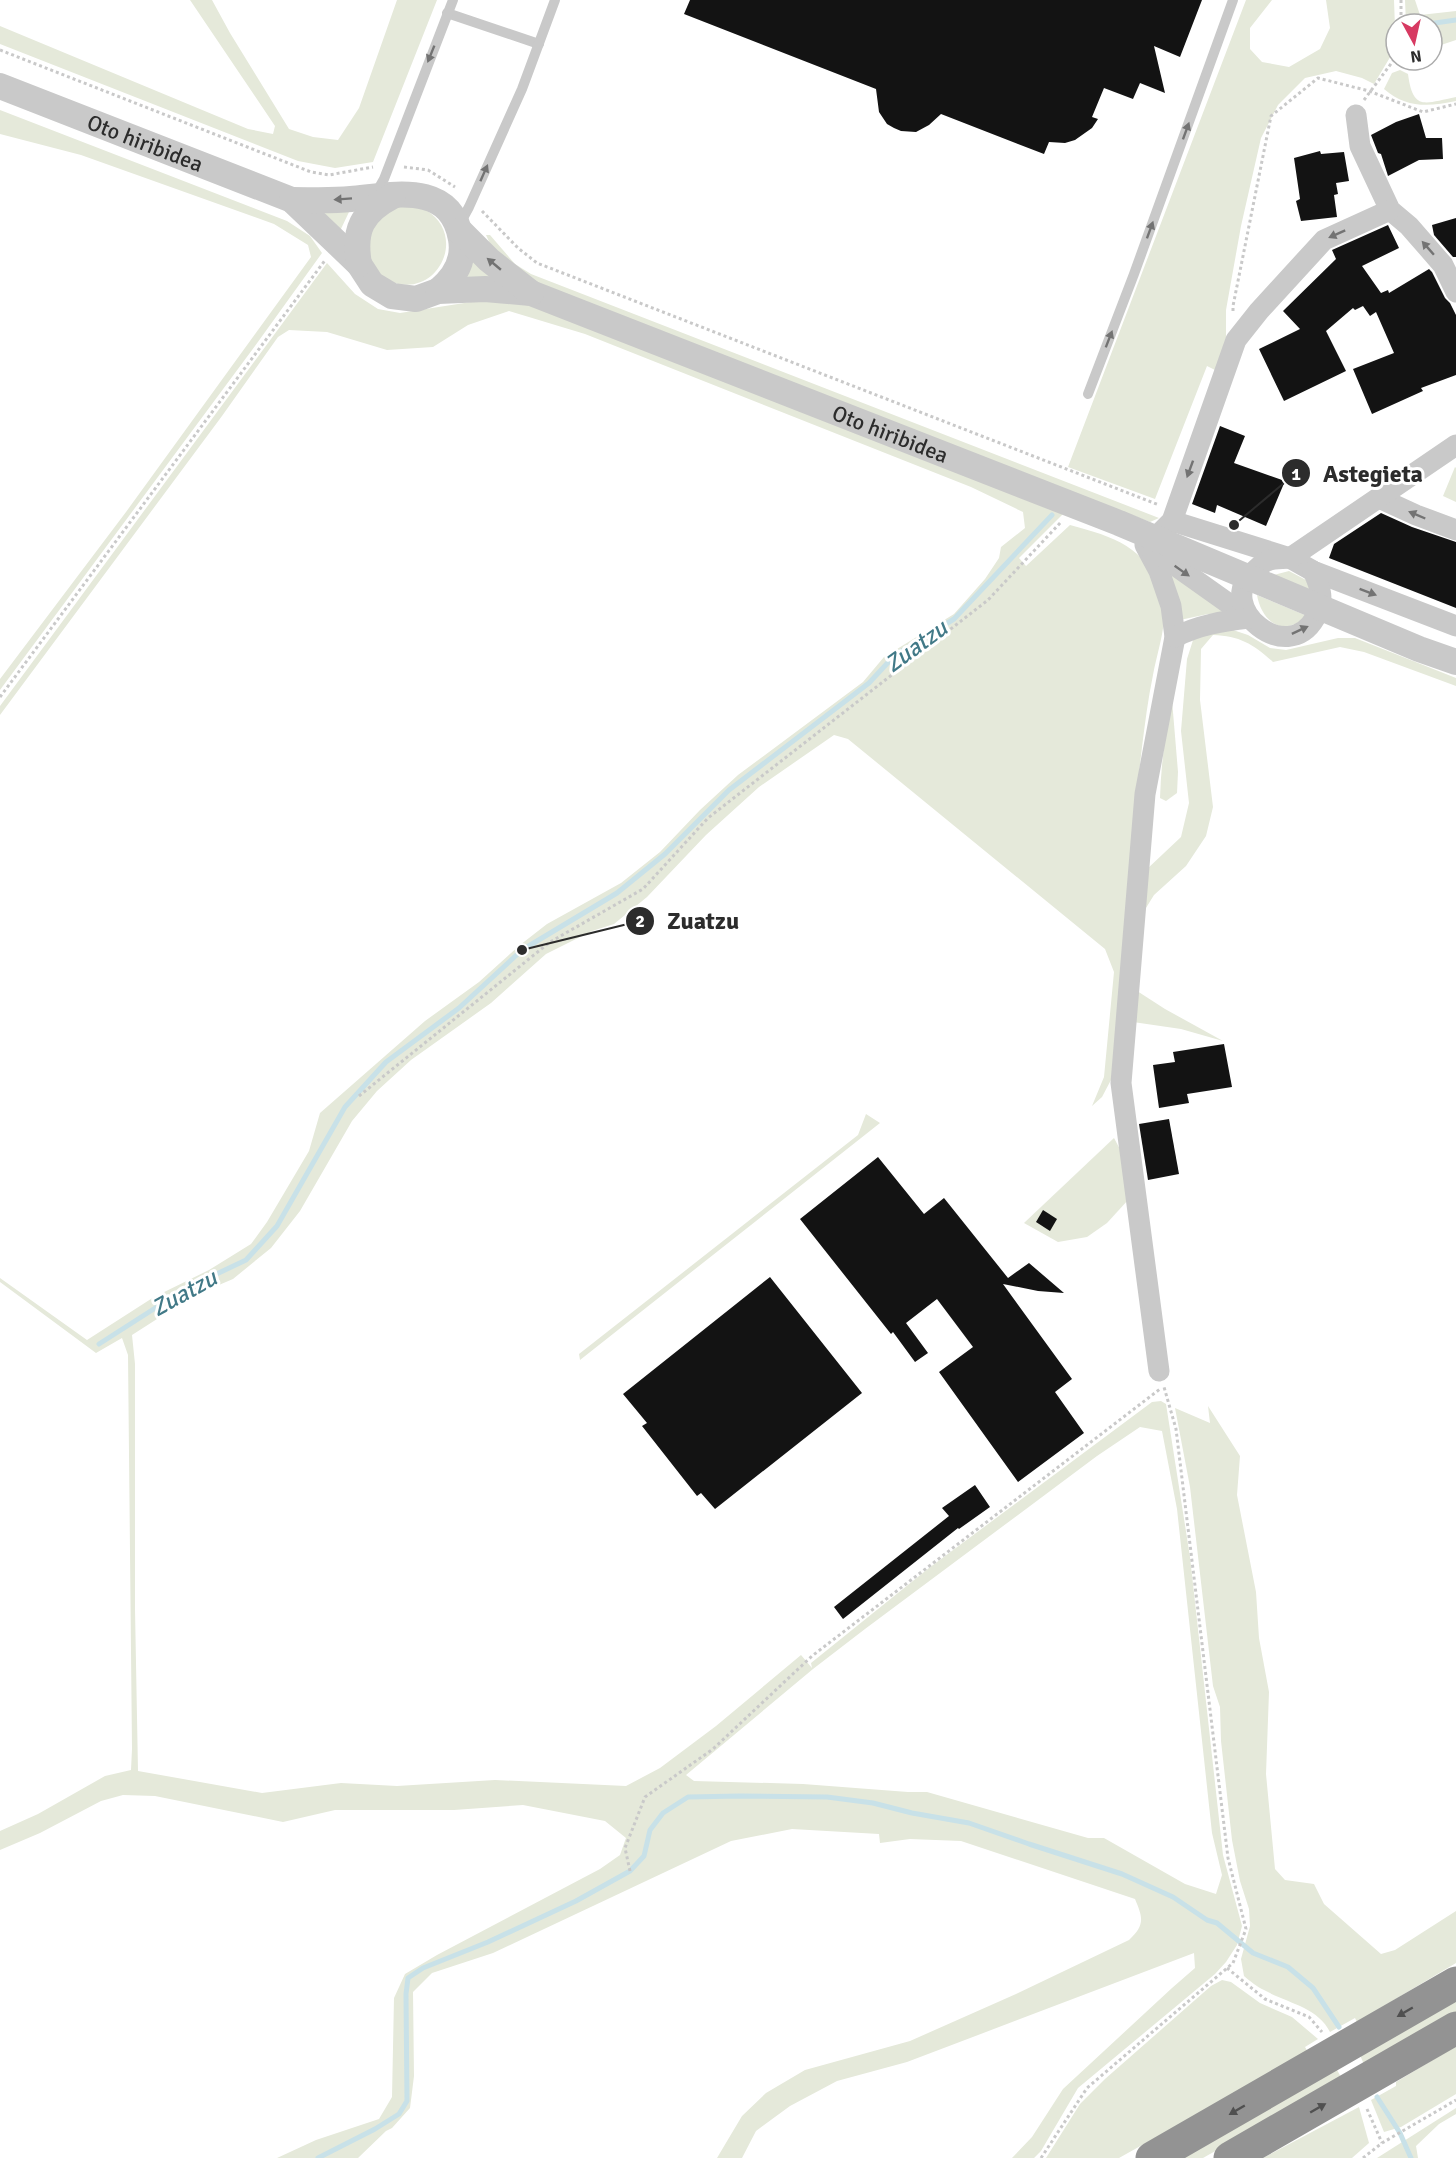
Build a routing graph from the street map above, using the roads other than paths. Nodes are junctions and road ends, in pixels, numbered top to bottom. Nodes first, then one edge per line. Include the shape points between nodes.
1 (453, 0) edge
2 (555, 0) edge
3 (1233, 0) edge
4 (447, 13) junction
5 (539, 44) junction
6 (0, 86) edge
7 (1356, 115) road end
8 (384, 196) junction
9 (291, 200) junction
10 (1390, 210) junction
11 (459, 227) junction
12 (359, 264) junction
13 (438, 291) junction
14 (1456, 292) edge
15 (531, 293) junction
16 (1088, 394) dead end
17 (1456, 445) edge
18 (1378, 498) junction
19 (1456, 530) edge
20 (1158, 534) junction
21 (1290, 558) junction
22 (1313, 571) junction
23 (1248, 577) junction
24 (1321, 609) junction
25 (1249, 618) junction
26 (1456, 626) edge
27 (1175, 637) junction
28 (1456, 662) edge
29 (1161, 1379) road end
30 (1456, 1983) edge
31 (1456, 2028) edge
32 (1152, 2158) edge
33 (1230, 2158) edge

1 - 4 lane
2 - 5 lane
16 -> 3 lane
4 - 5 lane
4 -> 8 lane via 388,167
11 -> 5 lane
6 - 9 street, Oto hiribidea
7 - 10 street via 1360,146
8 -> 9 street, Oto hiribidea
8 - 11 street, Oto hiribidea via 423,195 449,211
8 - 12 street via 366,215 359,230
9 - 12 street, Oto hiribidea
14 -> 10 street via 1443,266
10 -> 20 street via 1324,240 1236,340 1209,418
11 - 13 street via 461,258 456,271
15 -> 11 street, Oto hiribidea via 489,260
12 - 13 street, Oto hiribidea via 372,284 392,296 416,299
13 - 15 street, Oto hiribidea via 485,289
15 - 20 street, Oto hiribidea via 1119,523
17 - 18 street
19 -> 18 street
18 - 21 street
20 - 21 street, Oto hiribidea
20 - 23 street, Oto hiribidea
20 -> 25 street
20 - 27 street via 1159,571 1171,606
21 - 22 street, Oto hiribidea
21 - 23 street via 1266,561
22 - 24 street via 1322,589
22 -> 26 street, Oto hiribidea
23 - 24 street, Oto hiribidea
23 - 25 street via 1243,590
25 -> 24 street via 1270,633 1296,634 1312,625
24 - 28 street, Oto hiribidea
25 - 27 street via 1217,622
27 - 29 street via 1145,794 1121,1083
30 -> 32 highway
33 -> 31 highway

